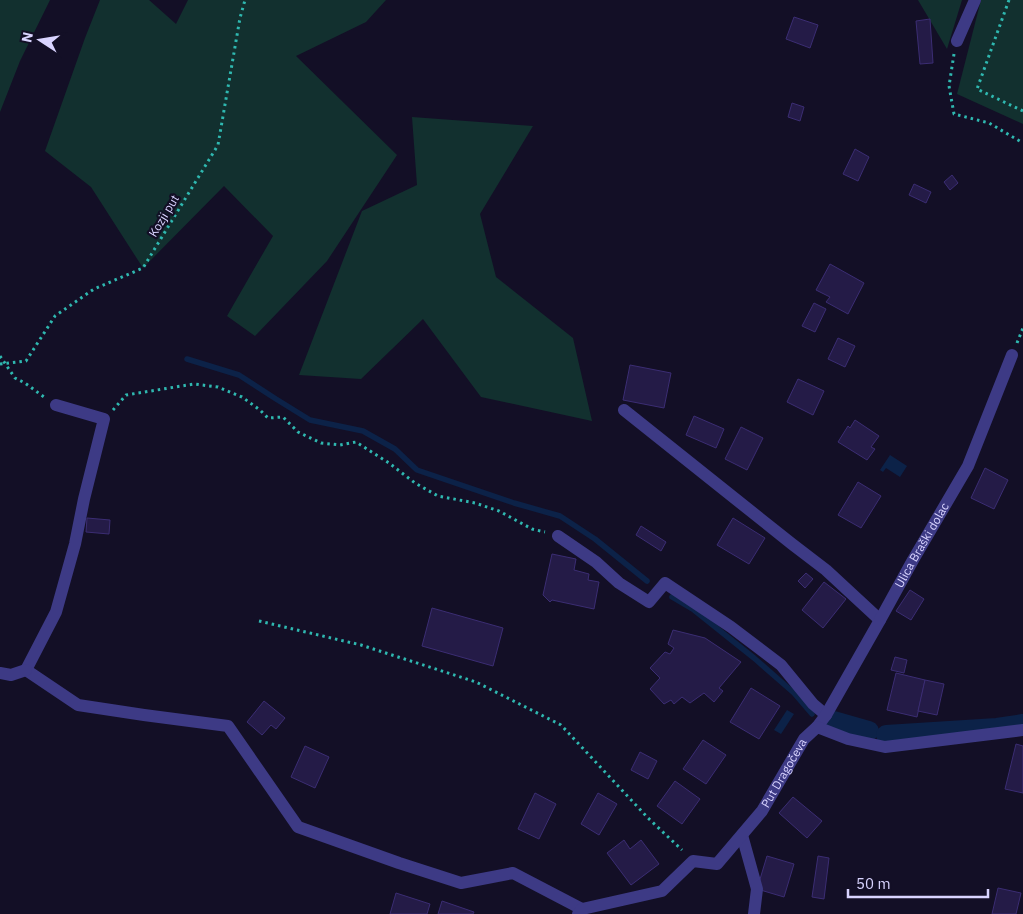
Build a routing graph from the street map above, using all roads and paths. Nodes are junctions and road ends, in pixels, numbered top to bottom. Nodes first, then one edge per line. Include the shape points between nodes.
1 (245, 0) edge
2 (975, 0) edge
3 (1009, 0) edge
4 (957, 41) joint
5 (1023, 111) edge
6 (1023, 144) edge
7 (1012, 355) dead end
8 (0, 356) edge
9 (0, 364) edge
10 (6, 364) junction
11 (56, 405) joint
12 (624, 410) dead end
13 (104, 419) junction
14 (558, 536) joint
15 (880, 620) junction
16 (259, 621) dead end
17 (26, 670) junction
18 (0, 673) edge
19 (826, 715) junction
20 (817, 727) junction
21 (1023, 730) edge
22 (742, 835) junction
23 (693, 861) junction
24 (580, 911) edge
25 (754, 914) edge

1 - 10 path, Kozji put via 218,145 143,268 94,290 55,316 26,361
2 - 4 street
3 - 5 path via 977,89
4 - 6 path via 949,86 954,114 989,123
7 - 15 street, Ulica Braški dolac via 968,466
8 - 10 path
9 - 10 path, Kozji put
10 - 11 path via 15,378
11 - 13 street
12 - 15 street via 826,570
13 - 14 path via 126,395 194,384 218,387 242,397 268,418 283,417 298,432 321,443 356,442 438,496 475,503 532,529
13 - 17 street via 56,612
14 - 19 street via 649,602 665,583 731,627 781,665
15 - 19 street, Ulica Braški dolac
16 - 23 path via 360,645 476,682 561,725
17 - 18 street via 11,675
17 - 24 street via 78,705 228,726 298,827 461,883 514,873
19 - 20 street, Ulica Braški dolac
20 - 21 street, Put Dragočeva via 848,739 884,747
20 - 22 street, Put Dragočeva via 804,739 762,811
22 - 23 street, Put Dragočeva via 716,864
22 - 25 street via 757,889
23 - 24 street via 662,891

